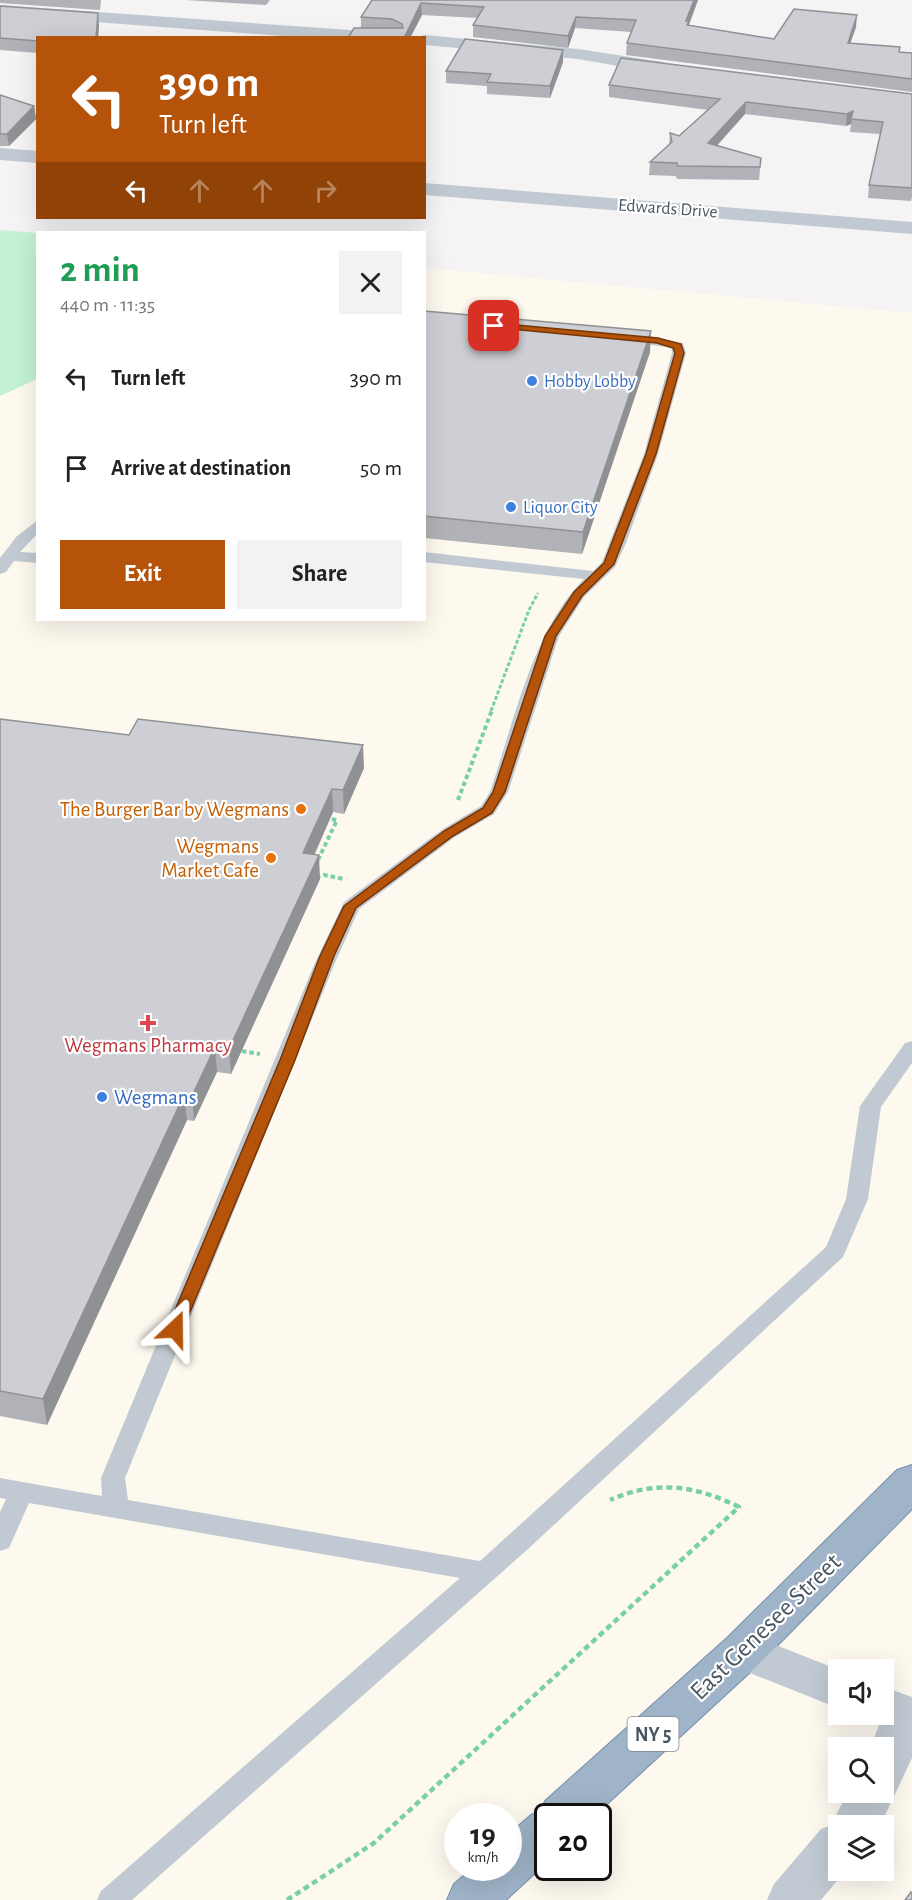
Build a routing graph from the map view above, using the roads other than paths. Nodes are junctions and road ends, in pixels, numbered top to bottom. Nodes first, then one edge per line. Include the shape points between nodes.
1 (0, 10) edge
2 (364, 36) edge
3 (426, 40) edge
4 (676, 70) edge
5 (0, 154) edge
6 (36, 157) edge
7 (426, 189) edge
8 (912, 228) edge
9 (611, 336) edge
10 (36, 526) edge
11 (426, 557) edge
12 (36, 558) edge
13 (5, 562) edge
14 (597, 576) junction
15 (912, 1048) edge
16 (912, 1482) edge
17 (11, 1490) edge
18 (117, 1508) junction
19 (0, 1541) edge
20 (485, 1572) junction
21 (743, 1651) junction
22 (828, 1685) edge
23 (900, 1713) edge
24 (893, 1737) edge
25 (576, 1803) edge
26 (534, 1843) edge
27 (522, 1854) edge
28 (828, 1856) edge
29 (492, 1881) edge
30 (111, 1900) edge
31 (471, 1900) edge
32 (791, 1900) edge

1 - 2 street
3 - 4 street via 578,54
5 - 6 street
7 - 8 street, Edwards Drive
9 - 14 lane via 658,340 678,346 679,353 651,454 609,564
10 - 13 lane
11 - 14 lane
12 - 13 lane
14 - 18 lane via 578,594 551,636 499,792 488,810 449,833 351,906 113,1478
15 - 20 lane via 871,1106 857,1199 835,1251
16 - 21 highway, East Genesee Street / NY 5
17 - 18 lane
17 - 19 lane
18 - 20 lane
20 - 30 lane
21 - 22 street
21 - 25 highway, East Genesee Street / NY 5
23 - 24 street
26 - 27 highway
28 - 32 street
29 - 31 highway

